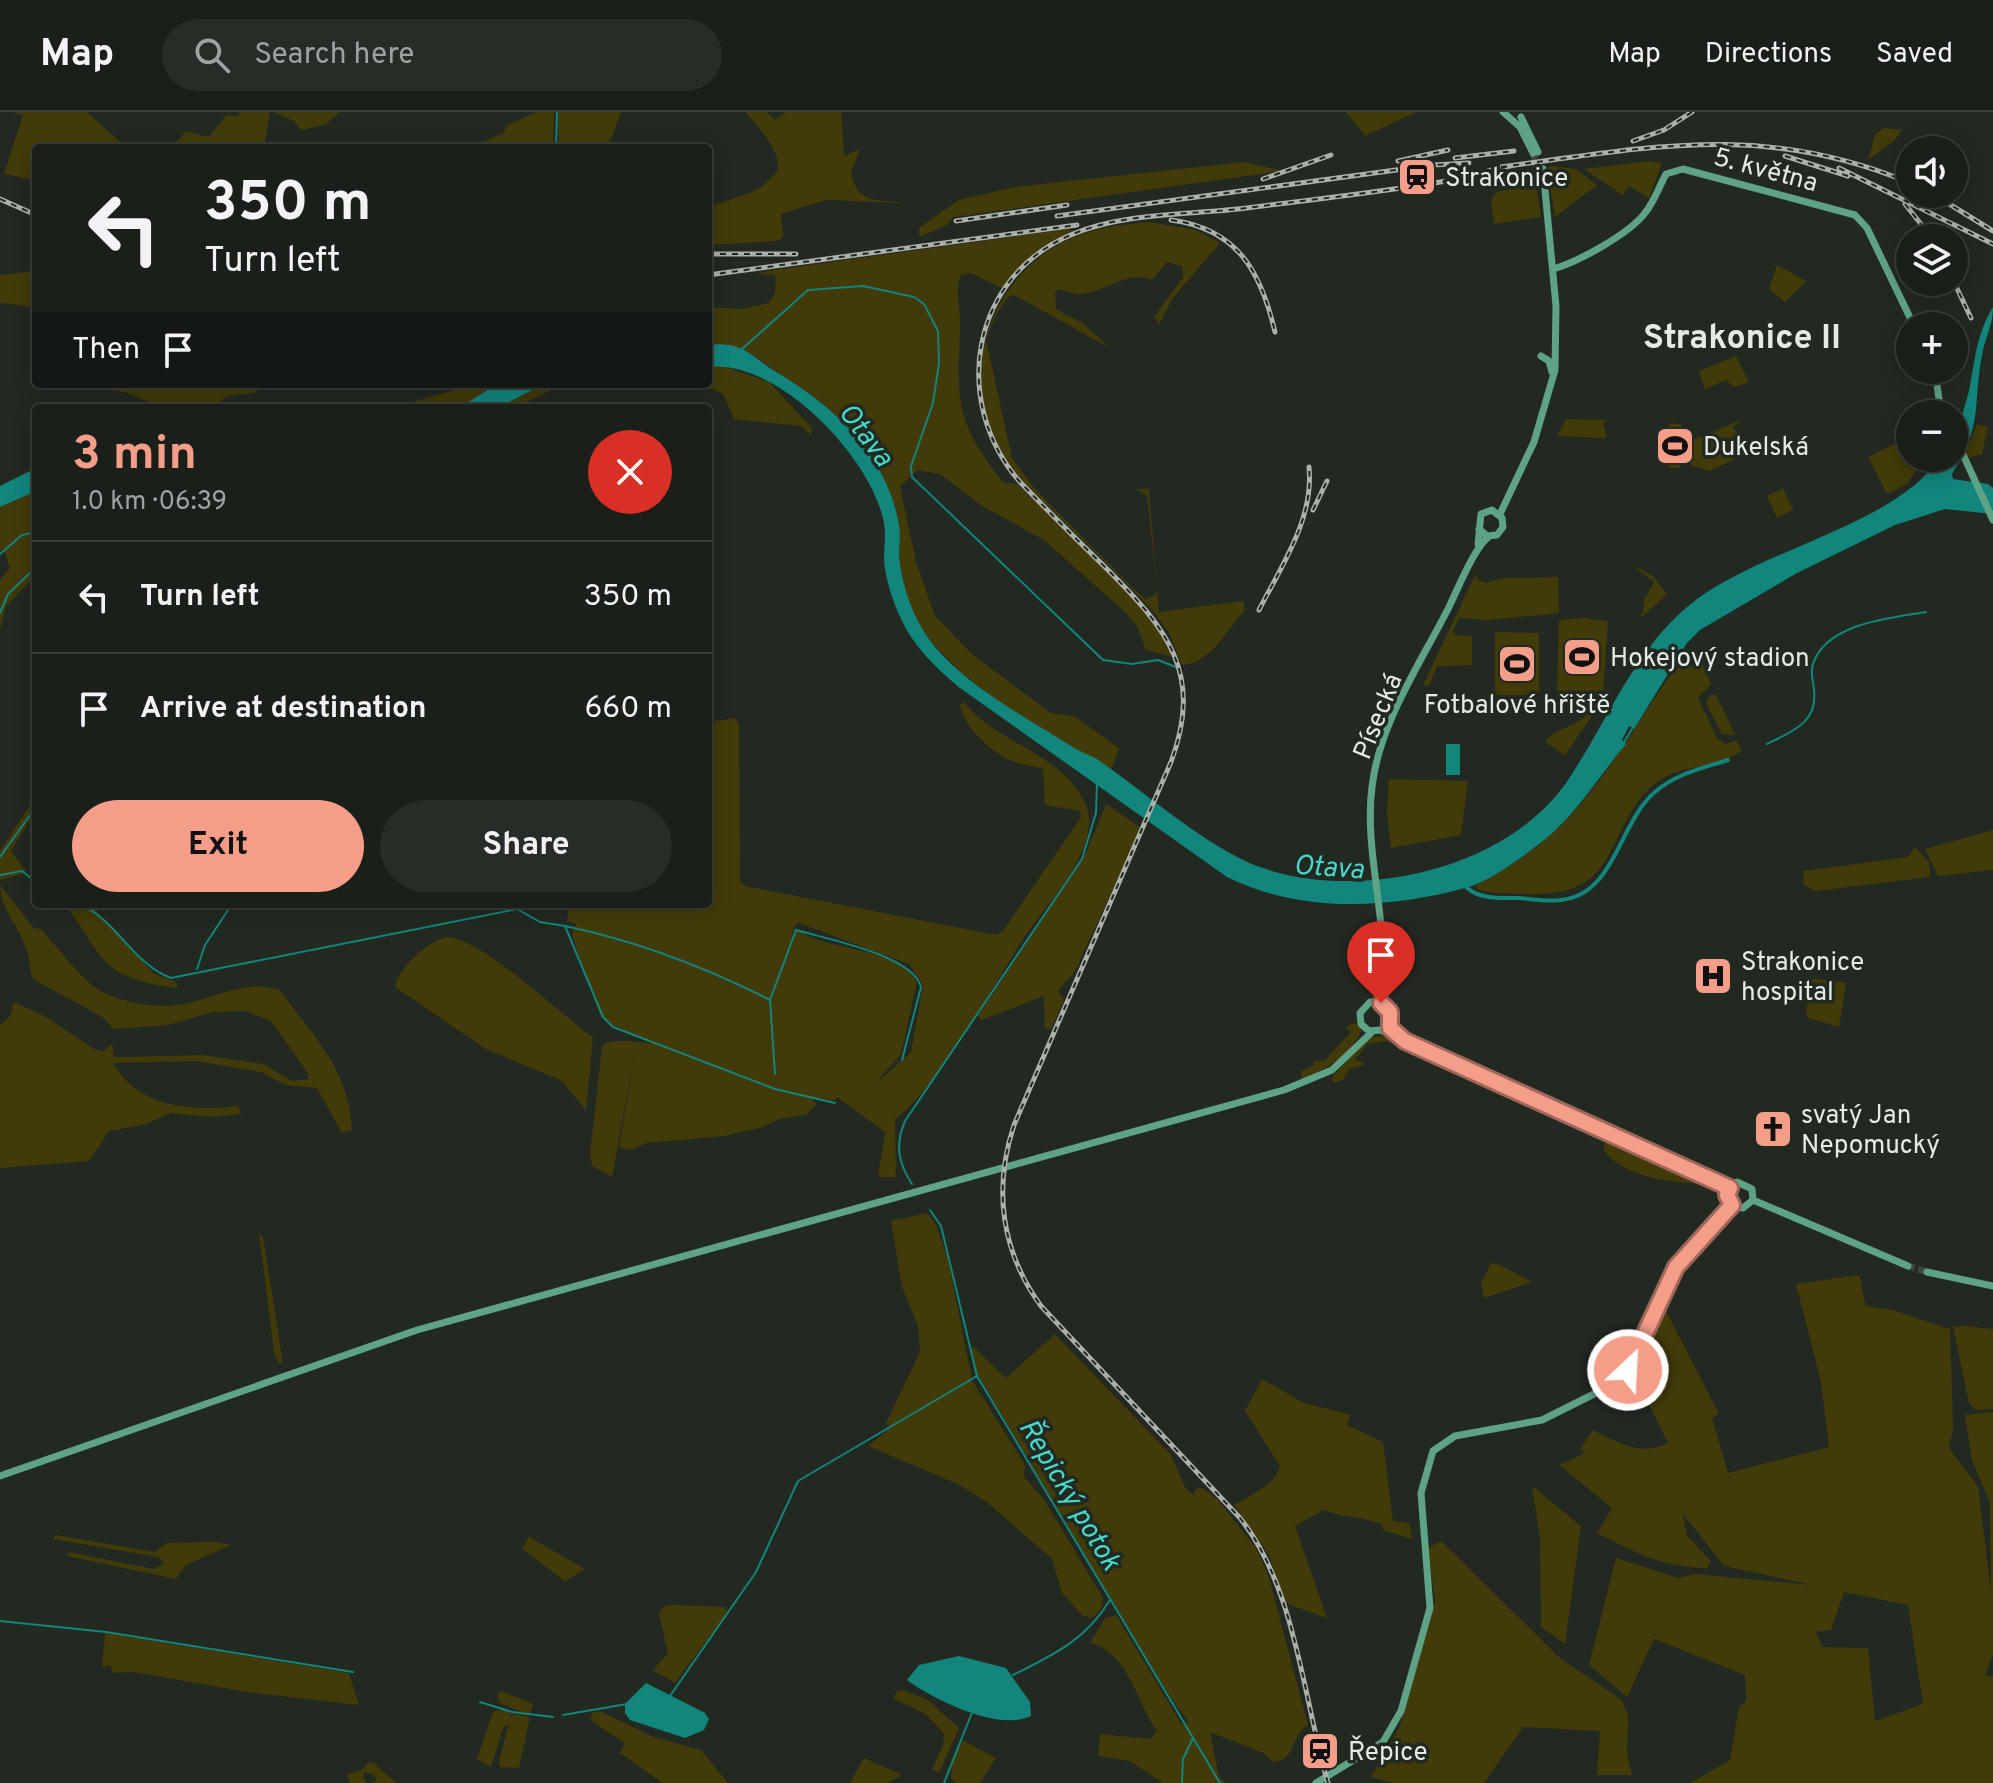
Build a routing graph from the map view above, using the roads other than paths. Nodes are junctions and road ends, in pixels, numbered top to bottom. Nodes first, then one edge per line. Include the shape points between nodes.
1 (1503, 112) edge
2 (1523, 114) edge
3 (1512, 120) junction
4 (1540, 169) tunnel mouth
5 (1553, 269) junction
6 (1907, 312) edge
7 (1541, 356) dead end
8 (1553, 386) junction
9 (1967, 472) edge
10 (1496, 512) junction
11 (1992, 524) edge
12 (1479, 529) junction
13 (1490, 536) junction
14 (1467, 571) junction
15 (1384, 982) junction
16 (1375, 1001) junction
17 (1384, 1004) junction
18 (1389, 1021) junction
19 (1363, 1027) junction
20 (1377, 1031) junction
21 (1405, 1041) junction
22 (1354, 1050) junction
23 (1730, 1188) junction
24 (1753, 1200) junction
25 (1732, 1205) junction
26 (1908, 1266) tunnel mouth
27 (1927, 1272) tunnel mouth
28 (1993, 1286) edge
29 (0, 1476) edge
30 (1316, 1783) edge

1 - 3 main road
2 - 3 main road
2 - 3 main road via 1535,152
4 - 5 main road
5 - 6 main road, 5. května via 1639,219 1666,174 1688,170 1855,215 1867,228
5 - 8 main road
7 - 8 main road via 1549,361
8 - 10 main road
9 - 11 main road
10 - 12 main road, Písecká via 1479,517
10 - 13 main road, Písecká via 1502,530
12 - 13 main road
12 - 14 main road, Písecká
13 - 14 main road, Písecká
14 - 15 main road, Písecká via 1405,693 1375,768 1370,805
15 - 16 main road, Písecká
15 - 17 main road, Písecká
16 - 17 main road
16 - 19 main road via 1362,1008
17 - 18 main road
18 - 20 main road
18 - 21 main road
19 - 20 main road
19 - 22 main road
20 - 21 main road
20 - 22 main road
21 - 23 main road
22 - 29 main road via 1332,1070 1303,1084 417,1330
23 - 24 main road via 1747,1183
23 - 25 main road
24 - 25 main road via 1743,1208
24 - 26 main road
25 - 30 main road via 1676,1267 1621,1379 1542,1420 1442,1443 1427,1464 1420,1514 1430,1608 1397,1721 1383,1742
27 - 28 main road

